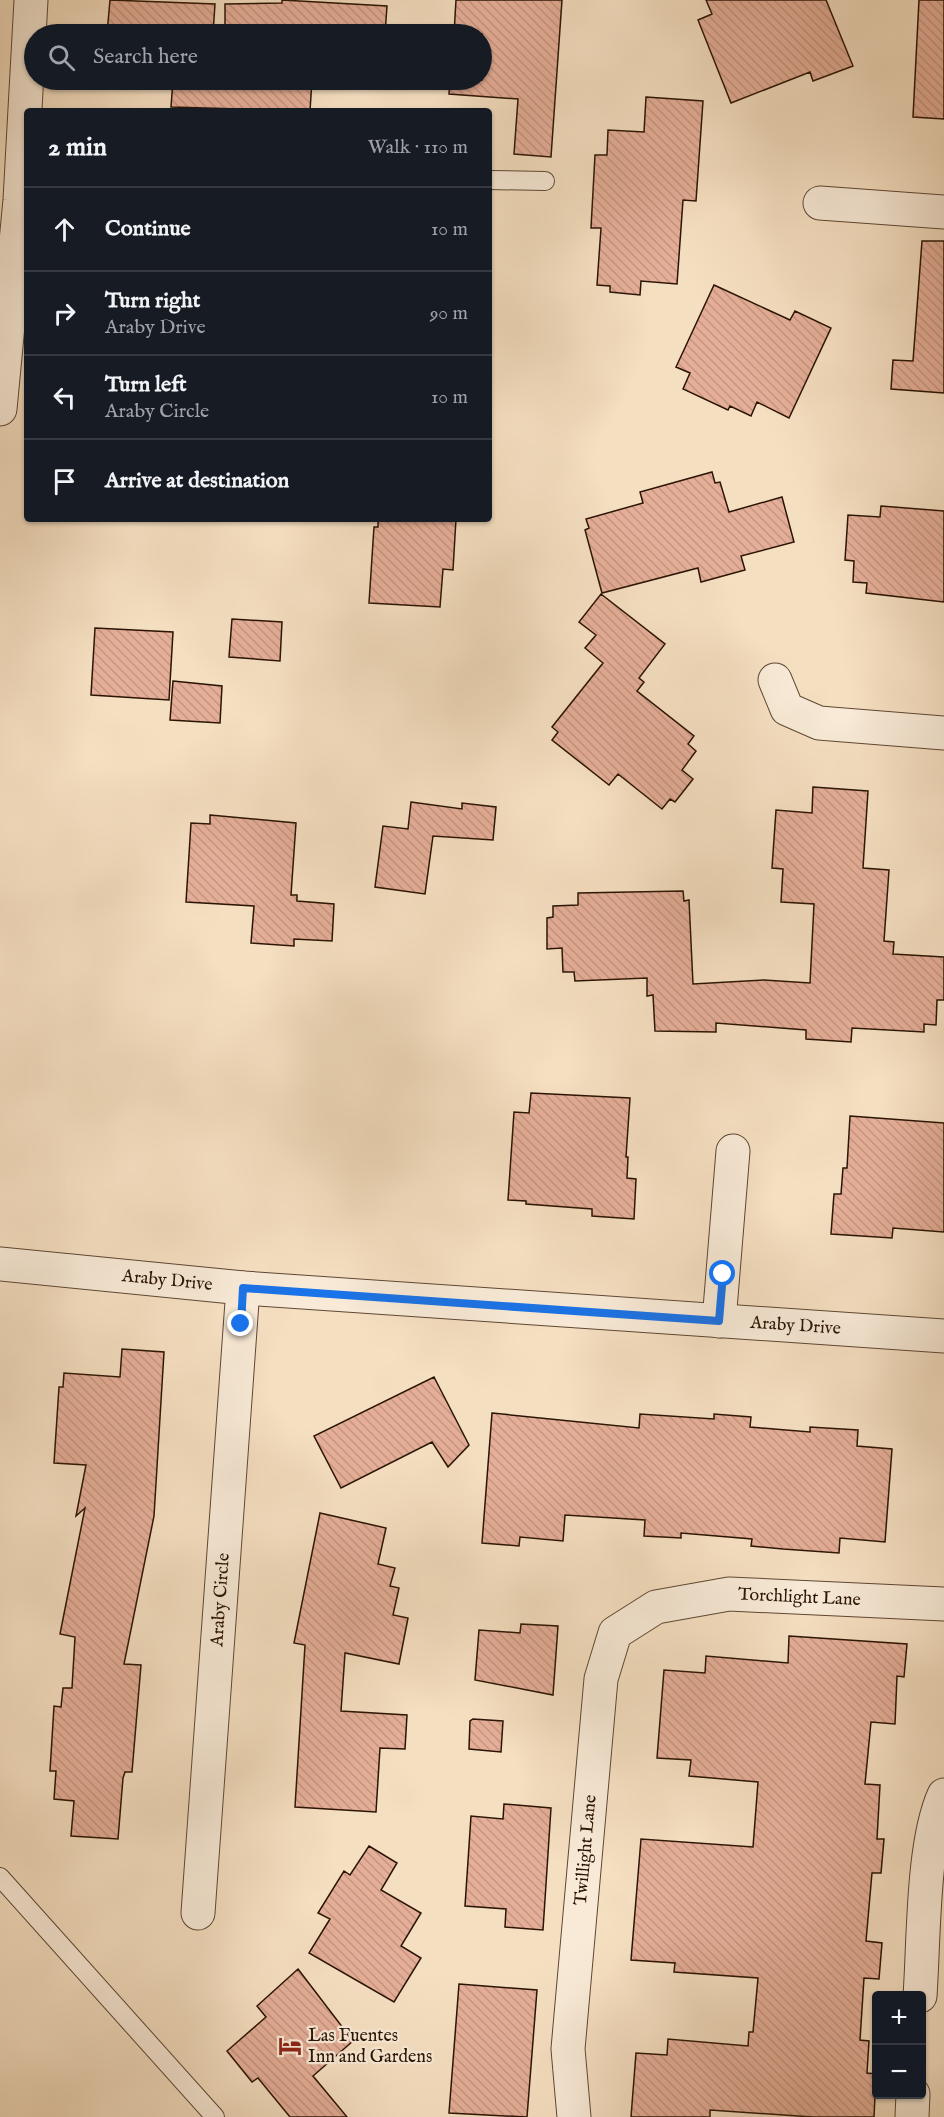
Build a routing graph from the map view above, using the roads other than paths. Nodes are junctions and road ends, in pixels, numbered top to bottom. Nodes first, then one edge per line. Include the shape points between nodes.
1 (31, 0) edge
2 (30, 24) edge
3 (27, 90) edge
4 (26, 108) edge
5 (24, 153) edge
6 (492, 180) edge
7 (545, 181) dead end
8 (820, 203) dead end
9 (944, 212) edge
10 (0, 409) edge
11 (775, 680) dead end
12 (944, 733) edge
13 (733, 1151) dead end
14 (0, 1264) edge
15 (243, 1288) junction
16 (719, 1321) junction
17 (944, 1336) edge
18 (944, 1604) edge
19 (656, 1607) joint
20 (944, 1795) edge
21 (0, 1877) edge
22 (198, 1913) dead end
23 (920, 1991) edge
24 (914, 2099) edge
25 (214, 2117) edge
26 (574, 2117) edge
27 (912, 2117) edge

1 - 2 street
3 - 4 street
5 - 10 street
6 - 7 lane
8 - 9 street
11 - 12 street via 787,709 819,723
13 - 16 street
14 - 15 street, Araby Drive
15 - 16 street, Araby Drive
15 - 22 street, Araby Circle
16 - 17 street, Araby Drive
18 - 19 street, Torchlight Lane via 729,1594
19 - 26 street, Twillight Lane via 615,1633 601,1679 568,2049
20 - 23 street via 937,1812 930,1861
21 - 25 lane
24 - 27 street

